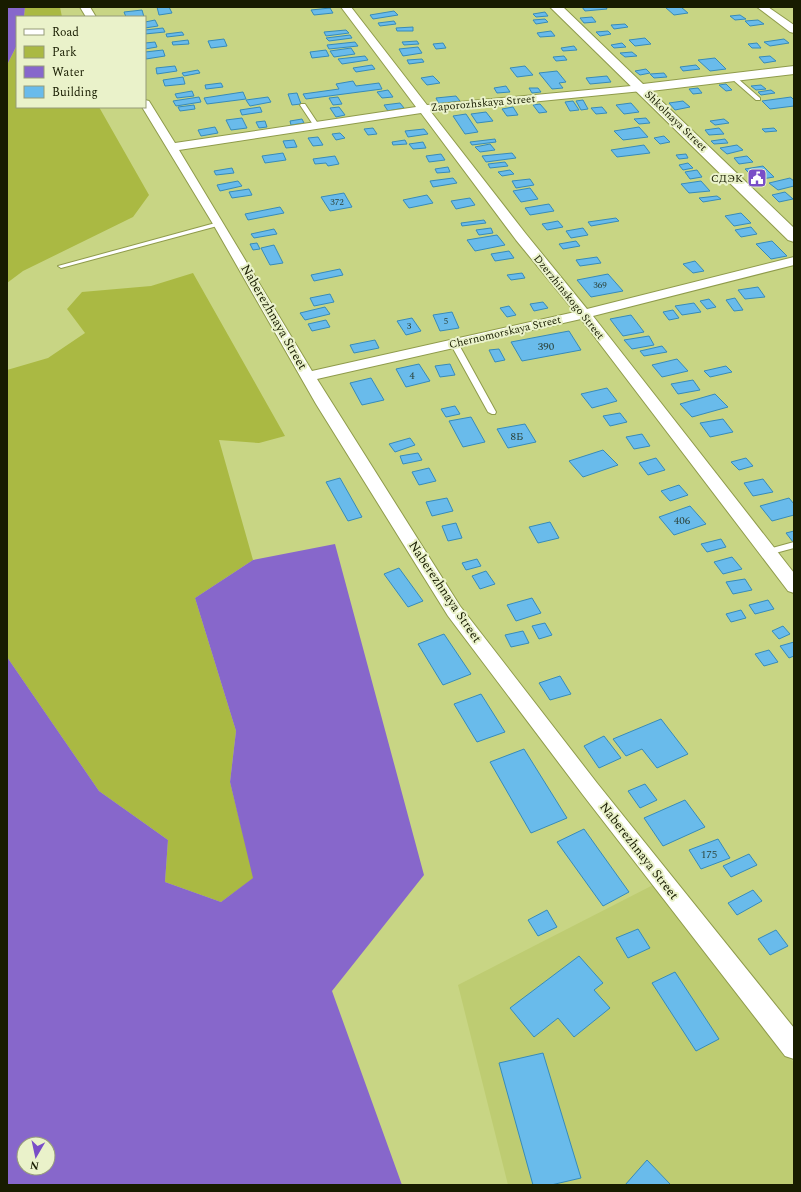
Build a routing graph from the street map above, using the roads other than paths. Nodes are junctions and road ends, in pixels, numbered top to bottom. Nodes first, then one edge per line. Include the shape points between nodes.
1 (86, 7) edge
2 (346, 7) edge
3 (556, 7) edge
4 (762, 7) edge
5 (90, 16) edge
6 (794, 30) edge
7 (794, 70) edge
8 (734, 78) junction
9 (642, 88) junction
10 (758, 99) dead end
11 (146, 104) edge
12 (303, 105) dead end
13 (424, 109) junction
14 (316, 125) junction
15 (172, 147) junction
16 (219, 224) junction
17 (794, 237) edge
18 (794, 261) edge
19 (61, 266) dead end
20 (584, 314) junction
21 (454, 343) junction
22 (308, 376) junction
23 (492, 412) dead end
24 (794, 545) edge
25 (768, 552) junction
26 (794, 586) edge
27 (794, 1047) edge

1 - 5 street
2 - 13 street, Dzerzhinskogo Street
3 - 9 street, Shkolnaya Street
4 - 6 street
7 - 8 street, Zaporozhskaya Street
8 - 9 street, Zaporozhskaya Street
8 - 10 lane
9 - 13 street, Zaporozhskaya Street
9 - 17 street, Shkolnaya Street
11 - 15 street, Naberezhnaya Street
12 - 14 lane
13 - 14 street, Zaporozhskaya Street
13 - 20 street, Dzerzhinskogo Street via 521,237
14 - 15 street, Zaporozhskaya Street
15 - 16 street, Naberezhnaya Street
16 - 19 lane
16 - 22 street, Naberezhnaya Street
18 - 20 street, Chernomorskaya Street
20 - 21 street, Chernomorskaya Street
20 - 25 street, Dzerzhinskogo Street
21 - 22 street, Chernomorskaya Street
21 - 23 lane
22 - 27 street, Naberezhnaya Street via 454,610 595,795
24 - 25 lane
25 - 26 street, Dzerzhinskogo Street

